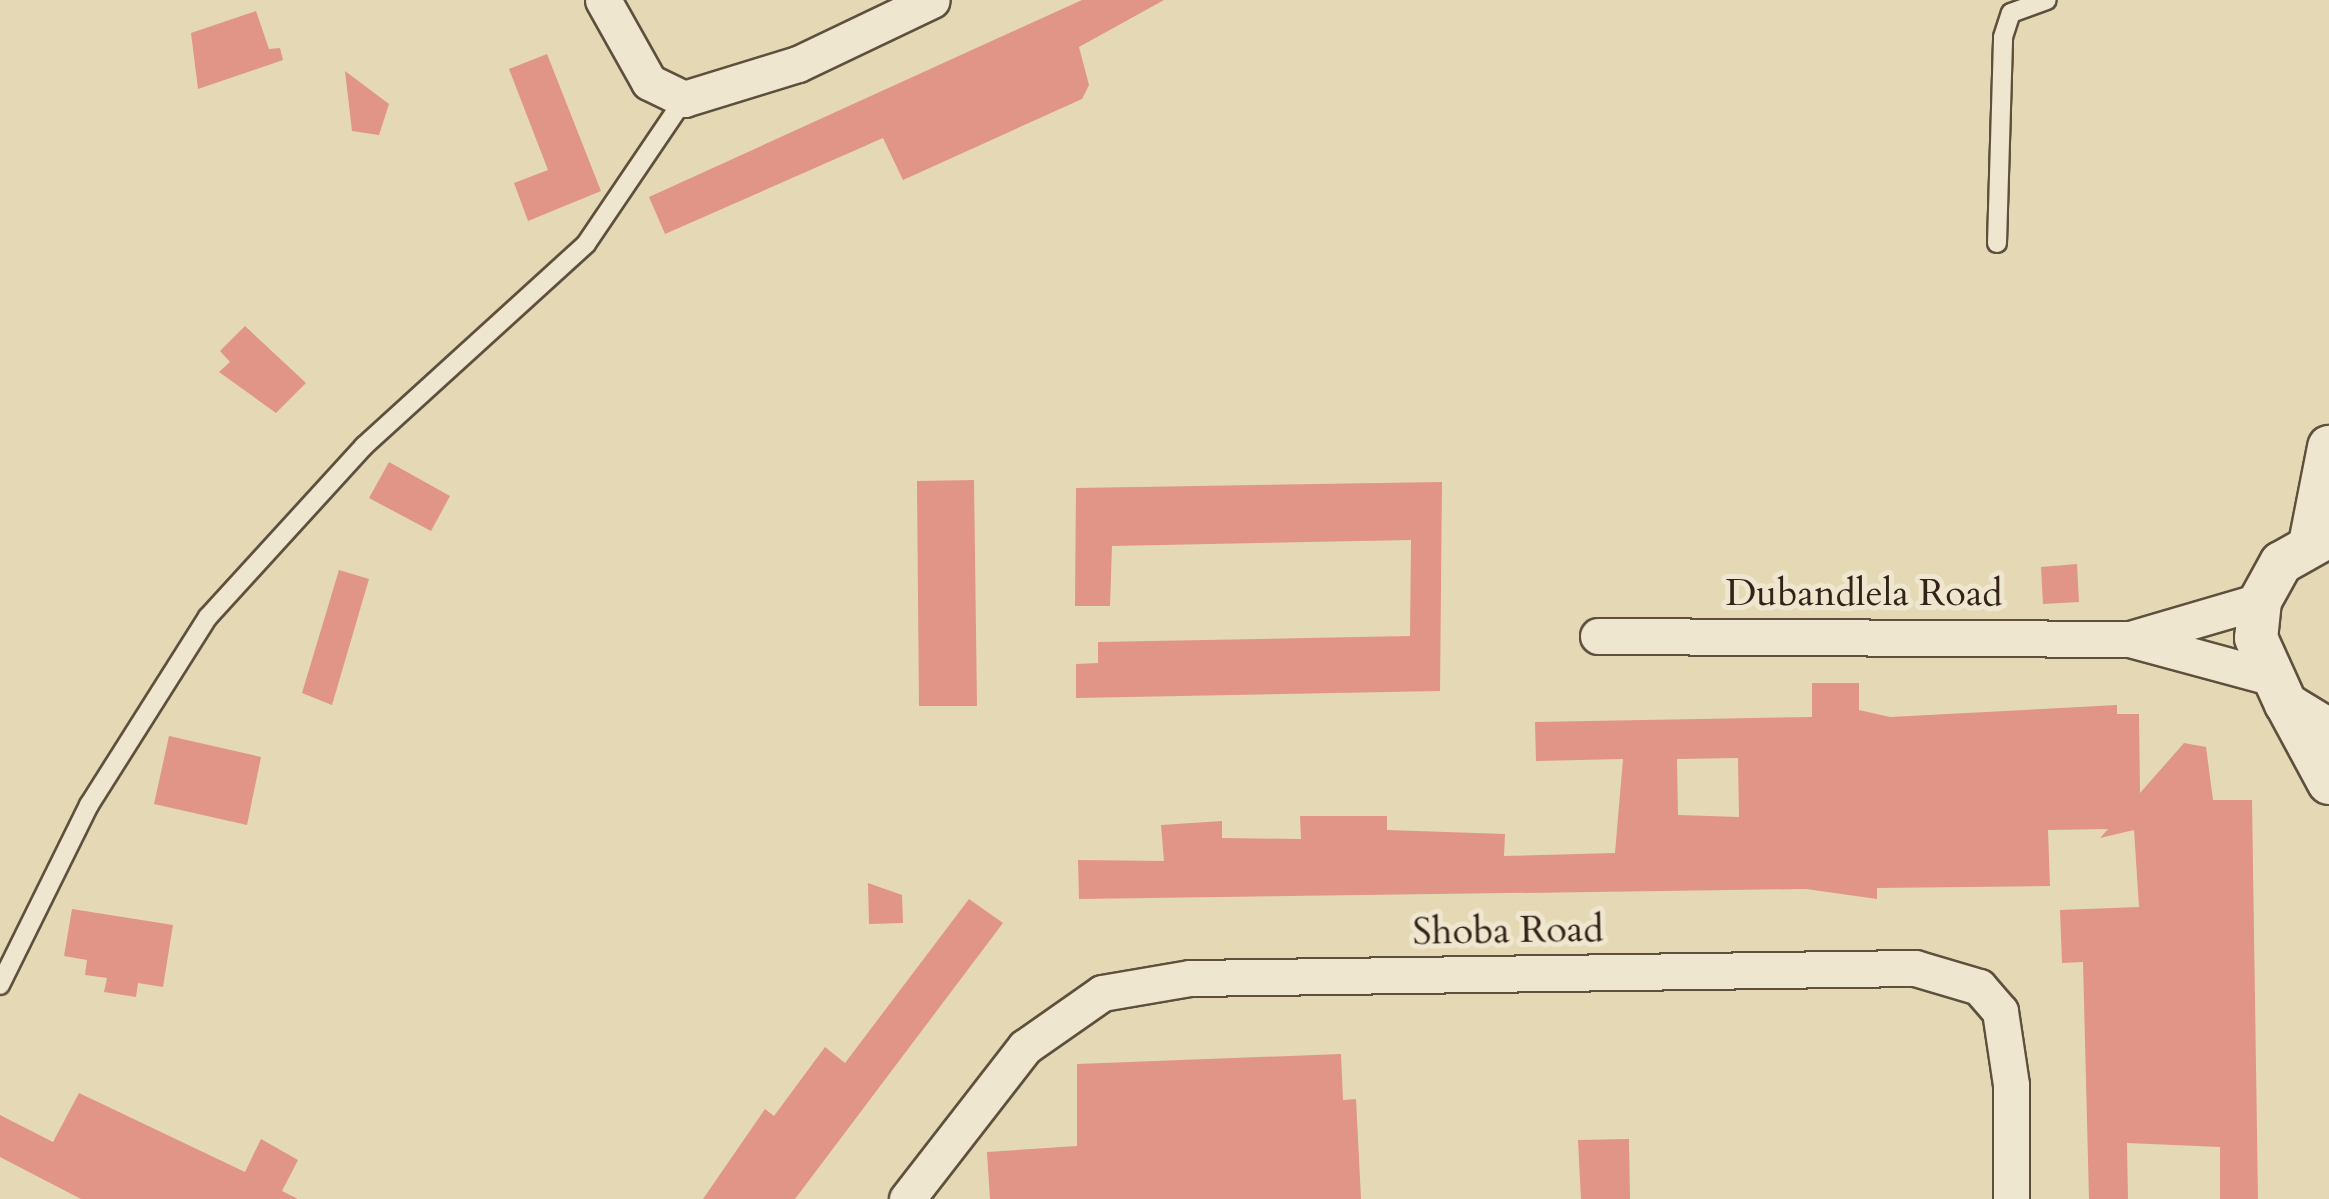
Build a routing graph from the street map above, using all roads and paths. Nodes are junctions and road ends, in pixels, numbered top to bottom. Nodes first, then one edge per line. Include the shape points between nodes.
1 (602, 0) edge
2 (932, 0) edge
3 (2047, 0) edge
4 (684, 99) junction
5 (1996, 244) dead end
6 (2329, 447) edge
7 (2320, 538) edge
8 (2260, 601) junction
9 (1598, 636) dead end
10 (2130, 640) junction
11 (2276, 690) junction
12 (2329, 730) edge
13 (2329, 783) edge
14 (0, 985) edge
15 (908, 1199) edge
16 (2011, 1199) edge

1 - 4 street via 648,82
2 - 4 street via 798,64
3 - 5 lane via 2012,13 2003,37
4 - 14 lane via 586,244 364,446 208,617 89,806
6 - 7 street
7 - 8 street via 2281,563
8 - 10 street, Dubandlela Road
8 - 11 street via 2256,638
9 - 10 street, Dubandlela Road
10 - 11 street, Dubandlela Road
11 - 12 street
11 - 13 street
15 - 16 street, Shoba Road via 1025,1046 1068,1009 1116,990 1190,978 1915,968 1979,987 2000,1012

